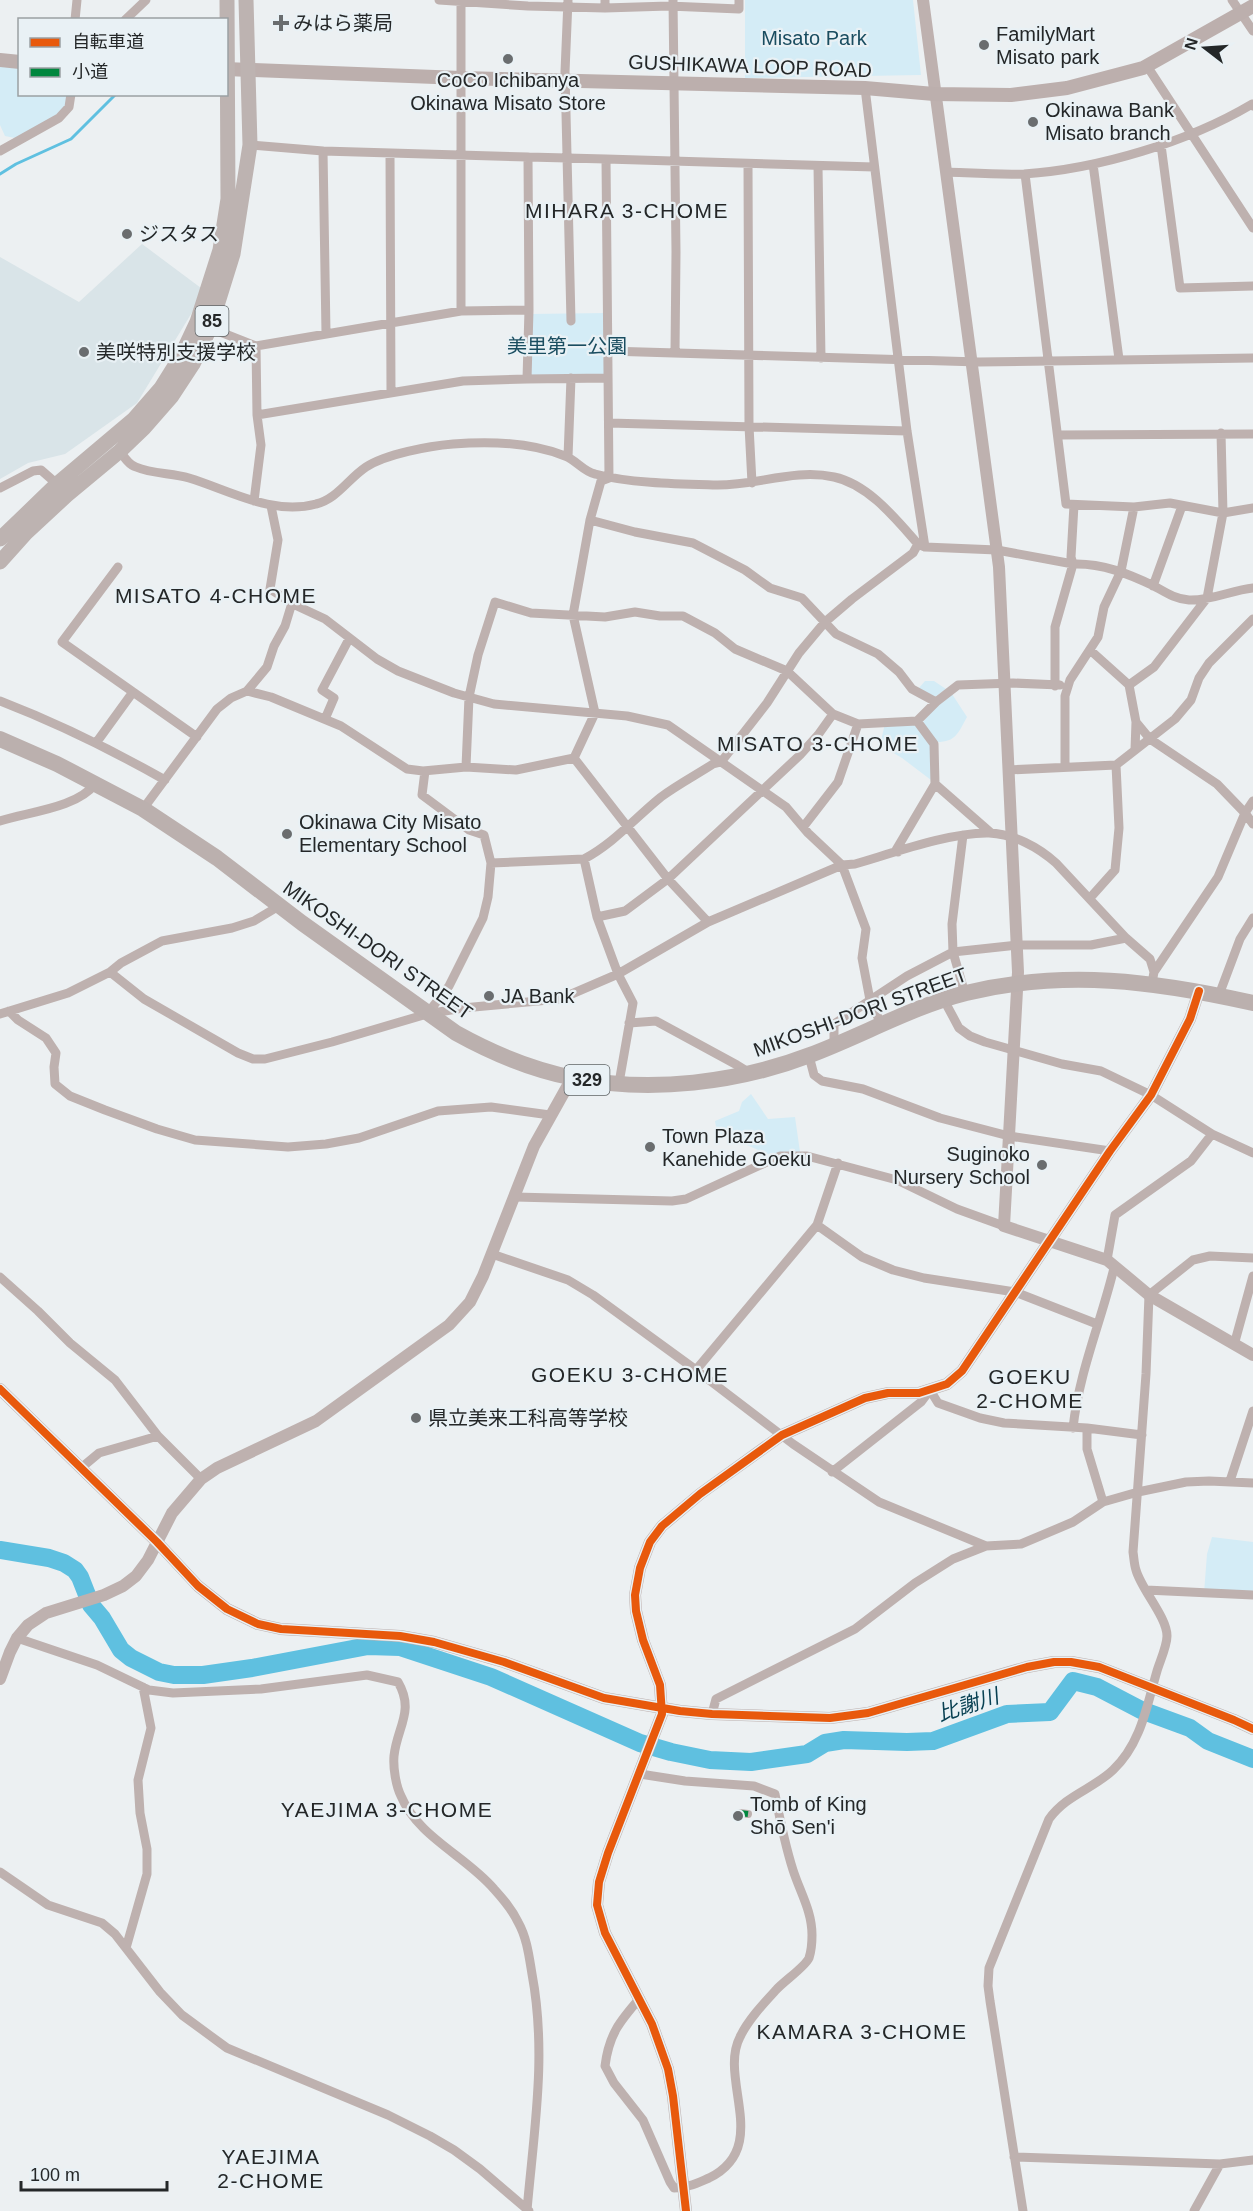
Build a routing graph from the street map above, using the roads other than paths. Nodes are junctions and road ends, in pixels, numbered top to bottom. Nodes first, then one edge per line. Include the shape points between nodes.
1 (77, 0) edge
2 (146, 0) edge
3 (227, 0) edge
4 (246, 0) edge
5 (439, 0) edge
6 (739, 0) edge
7 (923, 0) edge
8 (1232, 0) edge
9 (461, 1) edge
10 (528, 3) edge
11 (673, 3) edge
12 (568, 4) edge
13 (605, 4) edge
14 (1247, 10) edge
15 (75, 18) edge
16 (127, 18) edge
17 (227, 18) edge
18 (1253, 31) edge
19 (0, 60) edge
20 (18, 62) edge
21 (1147, 66) junction
22 (228, 69) edge
23 (248, 70) junction
24 (461, 78) junction
25 (565, 81) junction
26 (673, 83) junction
27 (865, 88) junction
28 (934, 94) junction
29 (71, 96) edge
30 (227, 96) edge
31 (1252, 104) edge
32 (1192, 133) junction
33 (250, 146) junction
34 (1161, 146) junction
35 (0, 151) edge
36 (323, 151) junction
37 (390, 153) junction
38 (459, 154) junction
39 (528, 157) junction
40 (567, 158) junction
41 (606, 159) junction
42 (675, 161) junction
43 (748, 164) junction
44 (1094, 164) junction
45 (818, 166) junction
46 (873, 167) junction
47 (946, 172) junction
48 (1024, 174) junction
49 (1253, 228) edge
50 (1253, 286) edge
51 (529, 310) junction
52 (461, 311) junction
53 (571, 321) dead end
54 (389, 322) junction
55 (210, 328) junction
56 (326, 333) junction
57 (256, 346) junction
58 (608, 351) junction
59 (675, 353) junction
60 (749, 356) junction
61 (821, 358) junction
62 (1253, 358) edge
63 (1119, 359) junction
64 (898, 360) junction
65 (1047, 361) junction
66 (972, 362) junction
67 (571, 378) junction
68 (607, 378) junction
69 (527, 379) junction
70 (391, 392) junction
71 (257, 414) junction
72 (609, 423) junction
73 (749, 426) junction
74 (907, 431) junction
75 (1221, 433) junction
76 (1253, 434) edge
77 (1058, 435) junction
78 (120, 451) junction
79 (568, 457) junction
80 (609, 478) junction
81 (752, 483) junction
82 (57, 484) junction
83 (0, 488) edge
84 (255, 501) junction
85 (1074, 505) junction
86 (271, 506) junction
87 (1182, 506) junction
88 (1134, 507) junction
89 (1253, 508) edge
90 (1223, 513) junction
91 (590, 520) junction
92 (0, 538) edge
93 (921, 545) junction
94 (998, 550) junction
95 (0, 562) edge
96 (1074, 564) junction
97 (118, 567) dead end
98 (1121, 571) junction
99 (1153, 586) junction
100 (1253, 588) edge
101 (1207, 598) junction
102 (292, 603) junction
103 (573, 615) junction
104 (825, 622) junction
105 (1251, 625) edge
106 (350, 639) junction
107 (1090, 650) junction
108 (787, 671) junction
109 (1005, 683) junction
110 (1069, 685) junction
111 (1129, 685) junction
112 (1055, 686) junction
113 (247, 691) junction
114 (133, 692) junction
115 (469, 697) junction
116 (0, 701) edge
117 (936, 702) junction
118 (595, 713) junction
119 (833, 714) junction
120 (325, 719) junction
121 (917, 721) junction
122 (1136, 722) junction
123 (858, 724) junction
124 (197, 737) junction
125 (0, 739) edge
126 (1150, 739) junction
127 (96, 743) junction
128 (1136, 750) junction
129 (574, 758) junction
130 (721, 762) junction
131 (1116, 765) junction
132 (1065, 766) junction
133 (466, 767) junction
134 (1008, 770) junction
135 (426, 771) junction
136 (165, 780) junction
137 (96, 783) junction
138 (935, 784) junction
139 (762, 790) junction
140 (1253, 801) edge
141 (143, 809) junction
142 (1245, 813) junction
143 (0, 821) edge
144 (1253, 824) edge
145 (804, 826) junction
146 (627, 828) junction
147 (991, 833) junction
148 (963, 835) junction
149 (1011, 838) junction
150 (898, 852) junction
151 (584, 859) junction
152 (491, 863) junction
153 (842, 865) junction
154 (668, 879) junction
155 (1090, 898) junction
156 (279, 906) junction
157 (597, 917) junction
158 (1253, 918) edge
159 (708, 922) junction
160 (1126, 938) junction
161 (1018, 945) junction
162 (954, 952) junction
163 (110, 972) junction
164 (618, 974) junction
165 (1153, 977) junction
166 (1018, 983) junction
167 (1199, 991) junction
168 (965, 994) junction
169 (1219, 995) junction
170 (870, 999) junction
171 (944, 1000) junction
172 (1253, 1003) edge
173 (5, 1013) edge
174 (427, 1014) junction
175 (629, 1023) junction
176 (882, 1026) junction
177 (834, 1046) junction
178 (1013, 1050) junction
179 (809, 1056) junction
180 (750, 1073) junction
181 (572, 1078) junction
182 (619, 1083) junction
183 (1151, 1095) junction
184 (550, 1115) junction
185 (1212, 1134) junction
186 (1009, 1136) junction
187 (1110, 1151) junction
188 (1253, 1153) edge
189 (838, 1163) junction
190 (515, 1197) junction
191 (817, 1225) junction
192 (1004, 1226) junction
193 (1050, 1240) junction
194 (492, 1254) junction
195 (1253, 1258) edge
196 (1110, 1264) junction
197 (1253, 1276) edge
198 (0, 1277) edge
199 (1015, 1292) junction
200 (1149, 1295) junction
201 (1097, 1324) junction
202 (1234, 1345) junction
203 (1253, 1355) edge
204 (696, 1370) junction
205 (0, 1389) edge
206 (930, 1390) junction
207 (1253, 1411) edge
208 (1073, 1428) junction
209 (1087, 1428) junction
210 (782, 1435) junction
211 (1142, 1435) junction
212 (158, 1436) junction
213 (81, 1468) junction
214 (832, 1472) junction
215 (201, 1479) junction
216 (1230, 1481) junction
217 (1253, 1483) edge
218 (1138, 1491) junction
219 (1103, 1502) junction
220 (157, 1542) junction
221 (986, 1546) junction
222 (1146, 1590) junction
223 (1253, 1595) edge
224 (17, 1638) junction
225 (0, 1679) edge
226 (143, 1687) junction
227 (1151, 1693) junction
228 (663, 1708) junction
229 (712, 1714) junction
230 (1253, 1729) edge
231 (640, 1774) junction
232 (0, 1872) edge
233 (126, 1948) junction
234 (640, 1998) junction
235 (1014, 2157) junction
236 (1253, 2160) edge
237 (1220, 2163) junction
238 (683, 2188) junction
239 (528, 2210) edge
240 (686, 2211) edge
241 (1023, 2211) edge
242 (1194, 2211) edge

1 - 15 street
2 - 16 street
3 - 17 main road, 85
4 - 23 main road, 85
5 - 9 street
6 - 11 street via 739,9
7 - 28 street
8 - 14 street
9 - 10 street
9 - 24 street
10 - 12 street
11 - 13 street
11 - 26 street
12 - 13 street
12 - 25 street
14 - 18 street
14 - 21 main road, GUSHIKAWA LOOP ROAD
19 - 20 main road
21 - 28 main road, GUSHIKAWA LOOP ROAD via 1066,88 1011,95
21 - 32 street
22 - 23 main road, GUSHIKAWA LOOP ROAD
23 - 24 main road, GUSHIKAWA LOOP ROAD
23 - 33 main road, 85
24 - 25 main road, GUSHIKAWA LOOP ROAD
24 - 38 street
25 - 26 main road, GUSHIKAWA LOOP ROAD
25 - 40 street
26 - 27 main road, GUSHIKAWA LOOP ROAD
26 - 42 street
27 - 28 main road, GUSHIKAWA LOOP ROAD
27 - 46 street
28 - 47 street
29 - 35 street via 69,107 58,118
30 - 82 main road, 85 via 228,199 220,250 197,322 161,388 134,419
31 - 32 street
32 - 34 street
32 - 49 street
33 - 36 street
33 - 55 main road, 85 via 233,254
34 - 44 street
34 - 50 street via 1180,288
36 - 37 street
36 - 56 street
37 - 38 street
37 - 54 street
38 - 39 street
38 - 52 street
39 - 40 street
39 - 51 street
40 - 41 street
40 - 53 street
41 - 42 street
41 - 58 street
42 - 43 street
42 - 59 street
43 - 45 street
43 - 60 street
44 - 48 street
44 - 63 street
45 - 46 street
45 - 61 street
46 - 64 street
47 - 48 street
47 - 66 street
48 - 65 street
51 - 52 street
51 - 69 street
52 - 54 street
54 - 56 street
54 - 70 street
55 - 57 street
55 - 78 main road, 85 via 172,396
56 - 57 street
57 - 71 street
58 - 59 street
58 - 68 street
59 - 60 street
60 - 61 street
60 - 73 street
61 - 64 street
62 - 63 street
63 - 65 street
64 - 66 street
64 - 74 street
65 - 66 street
65 - 77 street
66 - 94 street
67 - 68 street
67 - 69 street
67 - 79 street
68 - 72 street
69 - 70 street via 463,381
70 - 71 street
71 - 84 street via 261,445
72 - 73 street
72 - 80 street
73 - 74 street
73 - 81 street
74 - 93 street
75 - 76 street
75 - 77 street
75 - 90 street
77 - 85 street via 1066,504
78 - 84 street via 134,467 176,474
78 - 95 main road, 85 via 67,495
79 - 80 street via 591,474
79 - 86 street via 545,448 502,443 431,447 382,459 366,467 332,498 315,505
80 - 81 street via 715,486
80 - 91 street via 601,481
81 - 93 street via 810,474 835,477 851,483 893,516
82 - 83 street via 40,470
82 - 92 main road, 85
84 - 86 street
85 - 88 street
85 - 96 street
86 - 102 street via 278,540 270,589
87 - 88 street via 1170,503
87 - 90 street
87 - 99 street
88 - 98 street
89 - 90 street
90 - 101 street
91 - 103 street
91 - 104 street via 693,543 735,564 770,588 802,598
93 - 94 street
93 - 104 street
94 - 96 street
94 - 109 street
96 - 98 street
96 - 112 street via 1055,627
97 - 114 street via 62,642
98 - 99 street
98 - 107 street
99 - 101 street via 1173,597
100 - 101 street
101 - 111 street via 1154,667
102 - 106 street via 325,619
102 - 113 street via 267,667
103 - 108 street via 635,612 683,616 735,649
103 - 115 street via 531,613 495,602
103 - 118 street
104 - 108 street
104 - 117 street via 836,634 878,654 912,689
105 - 126 street via 1209,663 1191,700
106 - 115 street via 398,671
106 - 120 street via 322,690 334,698
107 - 110 street
107 - 111 street
108 - 119 street
108 - 130 street
109 - 112 street
109 - 117 street via 958,685
109 - 134 street
110 - 112 street
110 - 132 street via 1065,696
111 - 122 street
113 - 120 street
113 - 124 street via 217,709
114 - 124 street
114 - 127 street
115 - 118 street via 494,704
115 - 133 street
116 - 127 street
117 - 121 street
118 - 129 street
118 - 130 street via 668,725
119 - 123 street
119 - 139 street via 800,755
120 - 135 street via 407,769
121 - 123 street
121 - 138 street via 934,744
122 - 126 street
122 - 128 street
123 - 145 street via 838,782
124 - 136 street
125 - 137 highway, MIKOSHI-DORI STREET / 329
126 - 128 street
126 - 142 street via 1217,784
127 - 136 street
128 - 131 street
129 - 133 street via 516,770
129 - 146 street
130 - 139 street
130 - 146 street via 662,797
131 - 132 street
131 - 155 street via 1119,828 1115,870
132 - 134 street
133 - 135 street
134 - 149 street
135 - 152 street via 422,795 469,830 484,835
136 - 141 street
137 - 141 highway, MIKOSHI-DORI STREET / 329
137 - 143 street via 89,792 53,807
138 - 147 street
138 - 150 street via 906,831
139 - 145 street
139 - 154 street
140 - 142 street
141 - 156 highway, MIKOSHI-DORI STREET / 329 via 217,858
142 - 144 street
142 - 165 street via 1218,877
145 - 153 street
146 - 151 street
146 - 154 street
147 - 148 street
147 - 149 street
148 - 150 street
148 - 162 street via 952,924
149 - 155 street via 1043,852
149 - 161 street
150 - 153 street
151 - 152 street
151 - 157 street
152 - 174 street via 483,918 449,986
153 - 159 street
153 - 170 street via 866,929 862,958
154 - 157 street via 625,911
154 - 159 street
155 - 160 street
156 - 163 street via 232,928 162,941
156 - 174 highway, MIKOSHI-DORI STREET / 329
157 - 164 street
158 - 169 street via 1240,939
159 - 164 street
160 - 161 street via 1091,945
160 - 165 street via 1150,959
161 - 162 street
161 - 166 street
162 - 168 street
162 - 170 street
163 - 173 street via 68,993
163 - 174 street via 144,999 253,1059 277,1057
164 - 174 street via 551,1001
164 - 175 street via 633,1003
165 - 166 highway, MIKOSHI-DORI STREET / 329
165 - 167 highway, MIKOSHI-DORI STREET / 329
166 - 168 highway, MIKOSHI-DORI STREET / 329
166 - 178 street
167 - 169 highway, MIKOSHI-DORI STREET / 329
167 - 183 street via 1190,1018
168 - 171 highway, MIKOSHI-DORI STREET / 329
169 - 172 highway, MIKOSHI-DORI STREET / 329
170 - 176 street
170 - 177 street via 834,1024
171 - 176 highway, MIKOSHI-DORI STREET / 329
171 - 178 street via 964,1032
173 - 184 street via 46,1038 56,1053 55,1084 70,1096 195,1140 288,1147 359,1138 438,1111 491,1107
174 - 181 highway, MIKOSHI-DORI STREET / 329 via 489,1050
175 - 180 street via 656,1021
175 - 182 street
176 - 177 highway, MIKOSHI-DORI STREET / 329
177 - 179 highway, MIKOSHI-DORI STREET / 329
178 - 183 street via 1101,1071
178 - 186 street
179 - 180 highway, MIKOSHI-DORI STREET / 329
179 - 186 street via 814,1075 822,1081 863,1089 940,1118
180 - 182 highway, MIKOSHI-DORI STREET / 329 via 669,1084
181 - 182 highway, MIKOSHI-DORI STREET / 329
181 - 184 street
183 - 185 street
183 - 187 street
184 - 190 street
185 - 188 street
185 - 196 street via 1191,1161 1115,1215
186 - 187 street
186 - 192 street
187 - 193 street
189 - 190 street via 807,1156 780,1156 686,1199 672,1201
189 - 191 street
189 - 192 street via 897,1180
190 - 194 street
191 - 199 street via 862,1257 893,1270
191 - 204 street
192 - 193 street
193 - 196 street
193 - 199 street
194 - 204 street via 568,1280
194 - 215 street via 470,1302 449,1325 316,1421
195 - 200 street via 1210,1256 1194,1260
196 - 200 street
196 - 201 street via 1106,1301
197 - 202 street
198 - 212 street via 115,1380
199 - 201 street
199 - 206 street via 962,1371 947,1384
200 - 202 street
200 - 211 street
201 - 208 street via 1082,1374
202 - 203 street
204 - 210 street
205 - 213 street
206 - 208 street via 938,1403 980,1418
206 - 210 street via 865,1398
206 - 214 street via 921,1402
207 - 216 street
208 - 209 street
209 - 211 street
209 - 219 street via 1087,1449
210 - 214 street
210 - 228 street via 662,1526 645,1553 637,1579 636,1611 660,1685
211 - 218 street
212 - 213 street via 99,1453
212 - 215 street
213 - 220 street
214 - 221 street via 895,1510
215 - 220 street via 172,1513
216 - 217 street
216 - 218 street via 1186,1482
218 - 219 street
218 - 222 street via 1133,1552 1136,1571
219 - 221 street via 1073,1522 1021,1544
220 - 224 street via 136,1576 123,1586 46,1613
220 - 228 street via 198,1586 227,1609 258,1624 434,1642 604,1698
221 - 229 street via 931,1572 855,1629 716,1699
222 - 223 street
222 - 227 street via 1167,1637
224 - 225 street
224 - 226 street via 97,1665
226 - 233 street via 151,1728 138,1780 147,1874
226 - 239 street via 173,1692 261,1689 367,1675 398,1682 406,1699 394,1755 399,1793 421,1825 492,1886 514,1913 527,1942 538,2003 540,2076
227 - 229 street via 1099,1667 1054,1662 868,1713 830,1718
227 - 230 street
227 - 235 street via 1135,1742 1114,1769 1064,1802 1049,1819 989,1968 989,1994
228 - 229 street
228 - 231 street
231 - 234 street via 608,1853 597,1896 605,1933
231 - 238 street via 754,1786 775,1794 812,1934 809,1959 776,1990 736,2044 734,2061 741,2110 739,2143 732,2159 719,2173
232 - 233 street via 48,1905 102,1923
233 - 239 street via 160,1992 210,2037 227,2048 430,2136 480,2169
234 - 238 street via 668,2069
234 - 238 street via 613,2032 605,2066 643,2120 670,2182 674,2188
235 - 237 street
235 - 241 street
236 - 237 street
237 - 242 street
238 - 240 street

